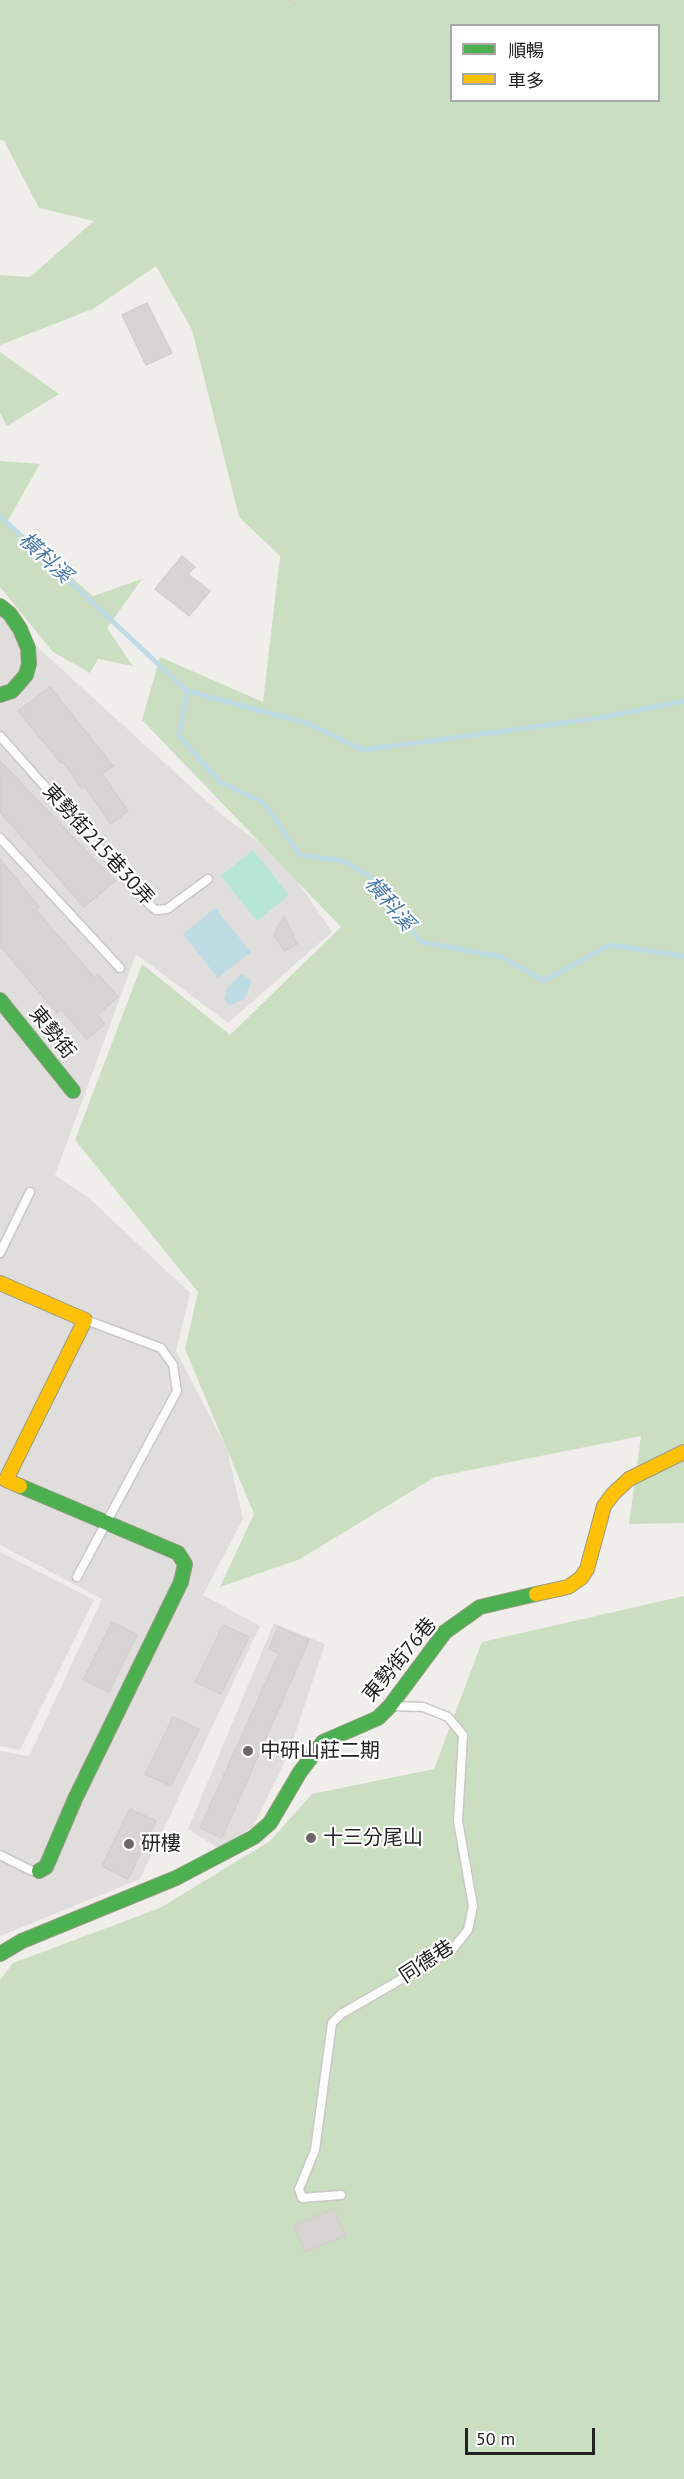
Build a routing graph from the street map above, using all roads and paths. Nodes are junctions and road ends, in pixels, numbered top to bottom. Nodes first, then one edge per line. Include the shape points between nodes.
1 (288, 0) edge
2 (296, 5) dead end
3 (0, 606) edge
4 (0, 695) edge
5 (0, 736) edge
6 (0, 838) edge
7 (208, 879) dead end
8 (120, 968) dead end
9 (0, 1000) edge
10 (73, 1091) dead end
11 (30, 1192) dead end
12 (0, 1253) edge
13 (0, 1283) edge
14 (85, 1320) junction
15 (684, 1452) edge
16 (3, 1486) edge
17 (106, 1521) junction
18 (77, 1577) dead end
19 (390, 1706) junction
20 (0, 1855) edge
21 (39, 1871) joint
22 (0, 1954) edge
23 (341, 2195) dead end

1 - 2 path
3 - 4 street via 20,629 28,648 29,664 26,675 12,691
5 - 7 lane, 東勢街215巷30弄 via 156,910 167,909
6 - 8 lane
9 - 10 street, 東勢街
11 - 12 lane
13 - 14 street
14 - 16 street
14 - 17 lane via 161,1348 173,1365 177,1391
15 - 19 street, 東勢街76巷 via 628,1479 613,1494 604,1506 588,1569 581,1578 568,1587 480,1607 445,1632
16 - 17 street
17 - 18 lane
17 - 21 street via 178,1553 185,1564 181,1582 46,1867
19 - 22 street, 東勢街76巷 via 378,1718 323,1742 270,1823 254,1836 176,1878 22,1941
19 - 23 lane, 同德巷 via 423,1707 448,1717 463,1734 458,1821 472,1906 468,1930 452,1950 341,2014 332,2023 315,2150 299,2189 302,2198
20 - 21 lane

